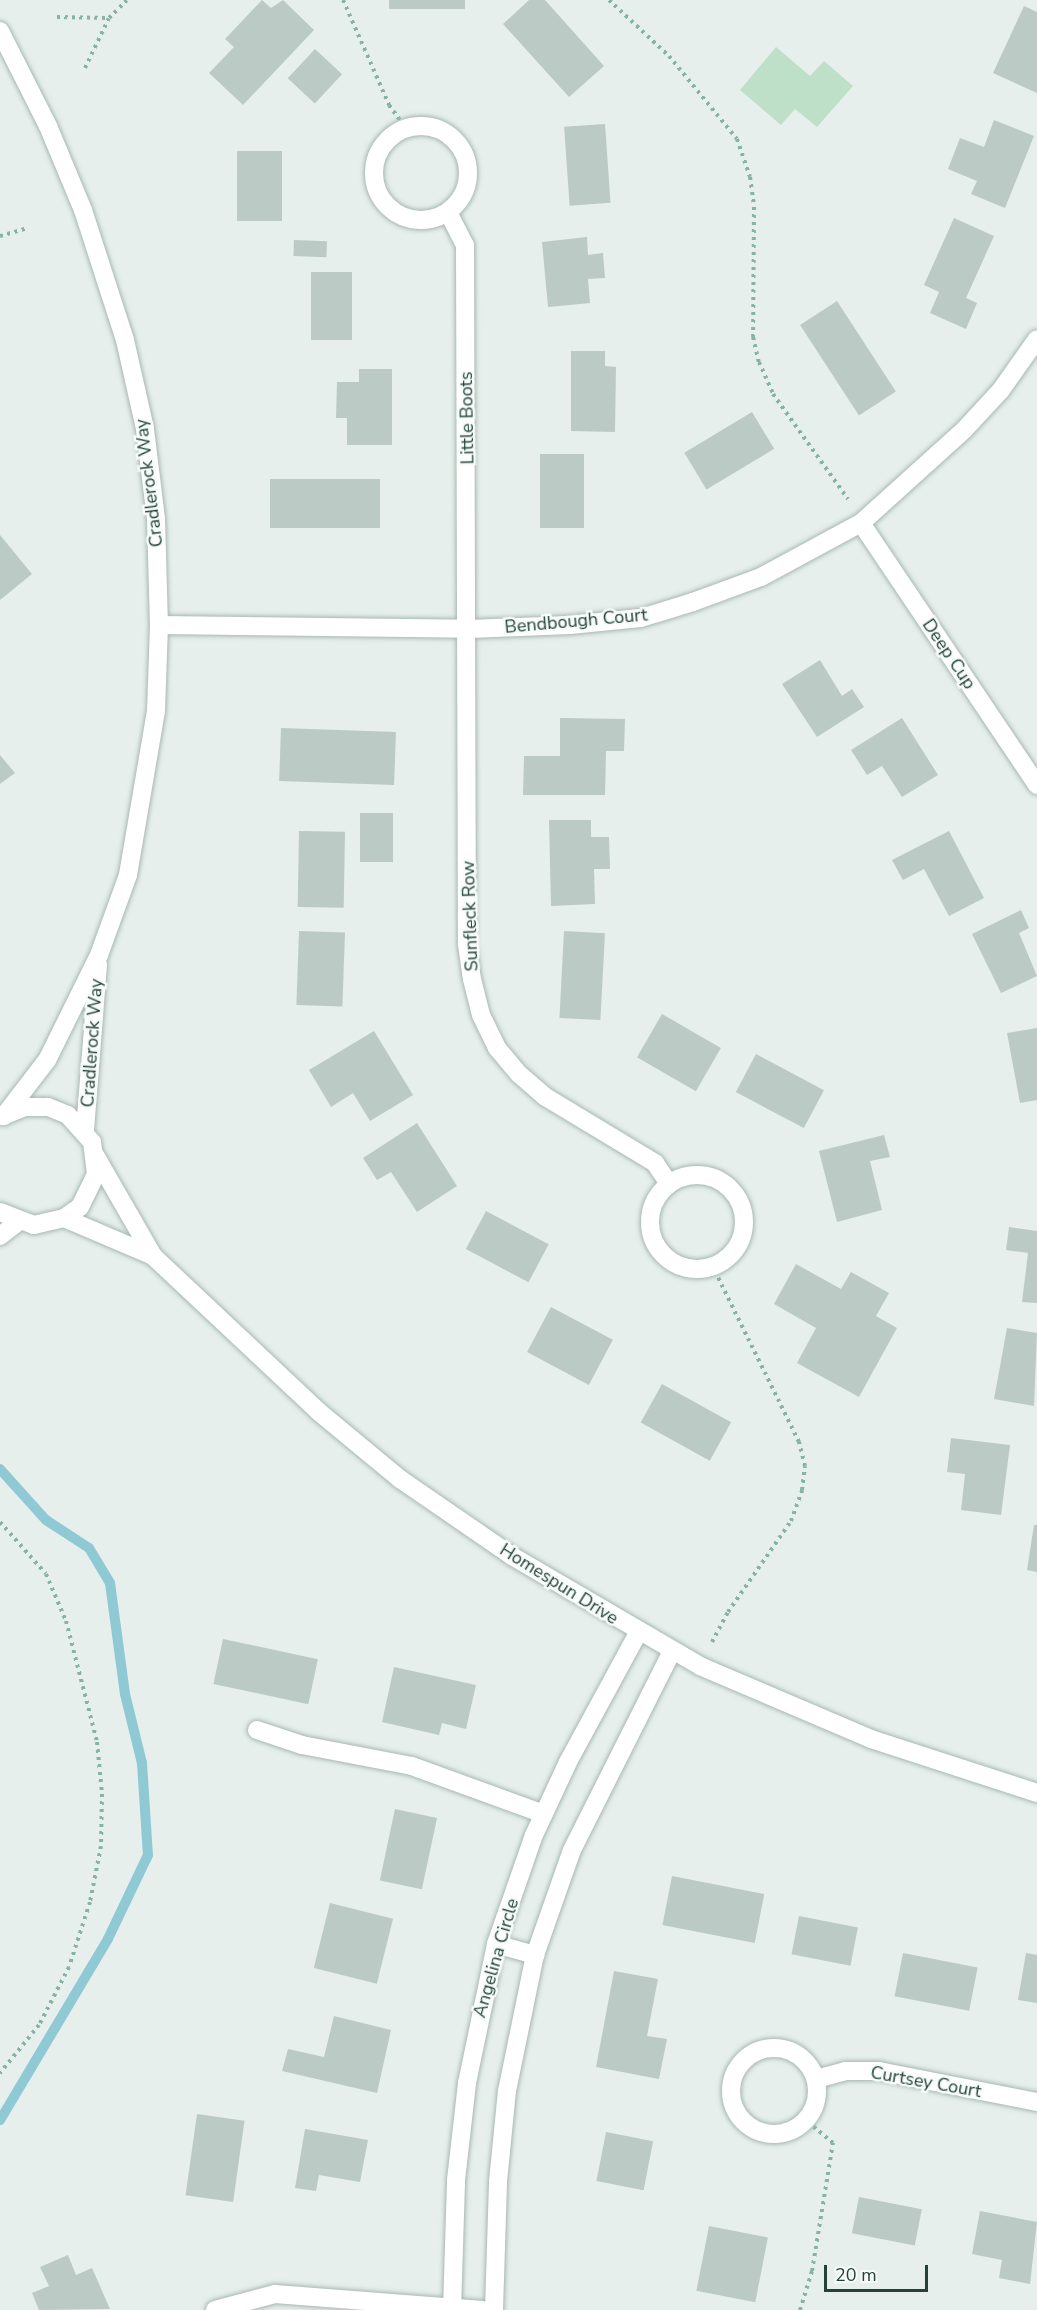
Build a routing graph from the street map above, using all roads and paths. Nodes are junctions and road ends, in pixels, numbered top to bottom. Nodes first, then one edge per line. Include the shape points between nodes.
1 (127, 0) edge
2 (343, 0) edge
3 (609, 0) edge
4 (57, 17) dead end
5 (109, 18) junction
6 (0, 31) edge
7 (84, 68) dead end
8 (406, 128) junction
9 (448, 212) junction
10 (28, 228) dead end
11 (0, 236) edge
12 (1037, 339) edge
13 (861, 524) junction
14 (159, 625) junction
15 (469, 629) junction
16 (1037, 786) edge
17 (99, 955) junction
18 (2, 1117) edge
19 (85, 1131) junction
20 (95, 1155) junction
21 (669, 1184) junction
22 (0, 1212) edge
23 (64, 1218) junction
24 (18, 1222) junction
25 (0, 1236) edge
26 (153, 1256) junction
27 (713, 1267) junction
28 (0, 1522) edge
29 (638, 1633) junction
30 (712, 1643) dead end
31 (672, 1652) junction
32 (257, 1730) dead end
33 (1037, 1793) edge
34 (544, 1814) junction
35 (496, 1944) junction
36 (535, 1955) junction
37 (0, 2073) edge
38 (816, 2079) junction
39 (1037, 2102) edge
40 (807, 2121) junction
41 (452, 2309) edge
42 (215, 2310) edge
43 (482, 2310) edge
44 (494, 2310) edge
45 (800, 2310) edge

1 - 5 path
2 - 8 path via 389,105
3 - 13 path via 669,56 737,139 750,177 754,207 753,337 759,362 773,393 842,487
4 - 5 path
5 - 7 path
6 - 14 street, Cradlerock Way via 48,126 83,210 125,340 145,429 156,519
8 - 9 street via 424,126 441,130 456,142 467,161 467,183 461,198
8 - 9 street via 387,139 376,155 373,175 379,196 390,209 407,219 428,220
9 - 15 street, Little Boots via 465,245
10 - 11 path
12 - 13 street, Bendbough Court via 1001,390 964,430
13 - 15 street, Bendbough Court via 761,577 641,618
13 - 16 street, Deep Cup
14 - 15 street, Bendbough Court
14 - 17 street, Cradlerock Way via 156,711 144,796 128,875
15 - 21 street, Sunfleck Row via 467,944 481,1015 497,1048 544,1096 655,1163
17 - 18 street, Cradlerock Way via 47,1060
17 - 19 street, Cradlerock Way
18 - 19 street via 25,1107 48,1107 69,1115
19 - 20 street, Homespun Drive
20 - 23 street via 96,1174 90,1191
20 - 26 street, Homespun Drive
21 - 27 street via 650,1211 649,1229 656,1247 670,1262 692,1270
21 - 27 street via 685,1176 718,1179 732,1190 741,1205 741,1240 730,1255
22 - 24 street
23 - 24 street via 49,1223
23 - 26 street, Homespun Drive
24 - 25 street
26 - 29 street, Homespun Drive via 319,1412 400,1479 512,1556
27 - 30 path via 799,1442 805,1466 802,1490 790,1521 728,1612
28 - 37 path via 46,1574 66,1621 97,1742 102,1794 99,1857 90,1902 69,1967 39,2025
29 - 31 street, Homespun Drive
29 - 34 street, Angelina Circle
31 - 33 street, Homespun Drive via 871,1739
31 - 36 street, Angelina Circle via 572,1850
32 - 34 street via 302,1745 412,1766
34 - 35 street, Angelina Circle
35 - 36 street
35 - 41 street, Angelina Circle via 467,2083 456,2180
36 - 44 street, Angelina Circle via 507,2091 498,2181
38 - 39 street, Curtsey Court via 845,2071 879,2071
38 - 40 street via 816,2107
38 - 40 street via 799,2056 772,2048 747,2057 731,2084 736,2112 759,2132 789,2133
40 - 45 path via 833,2143 812,2271
41 - 42 street via 275,2294
41 - 43 street

